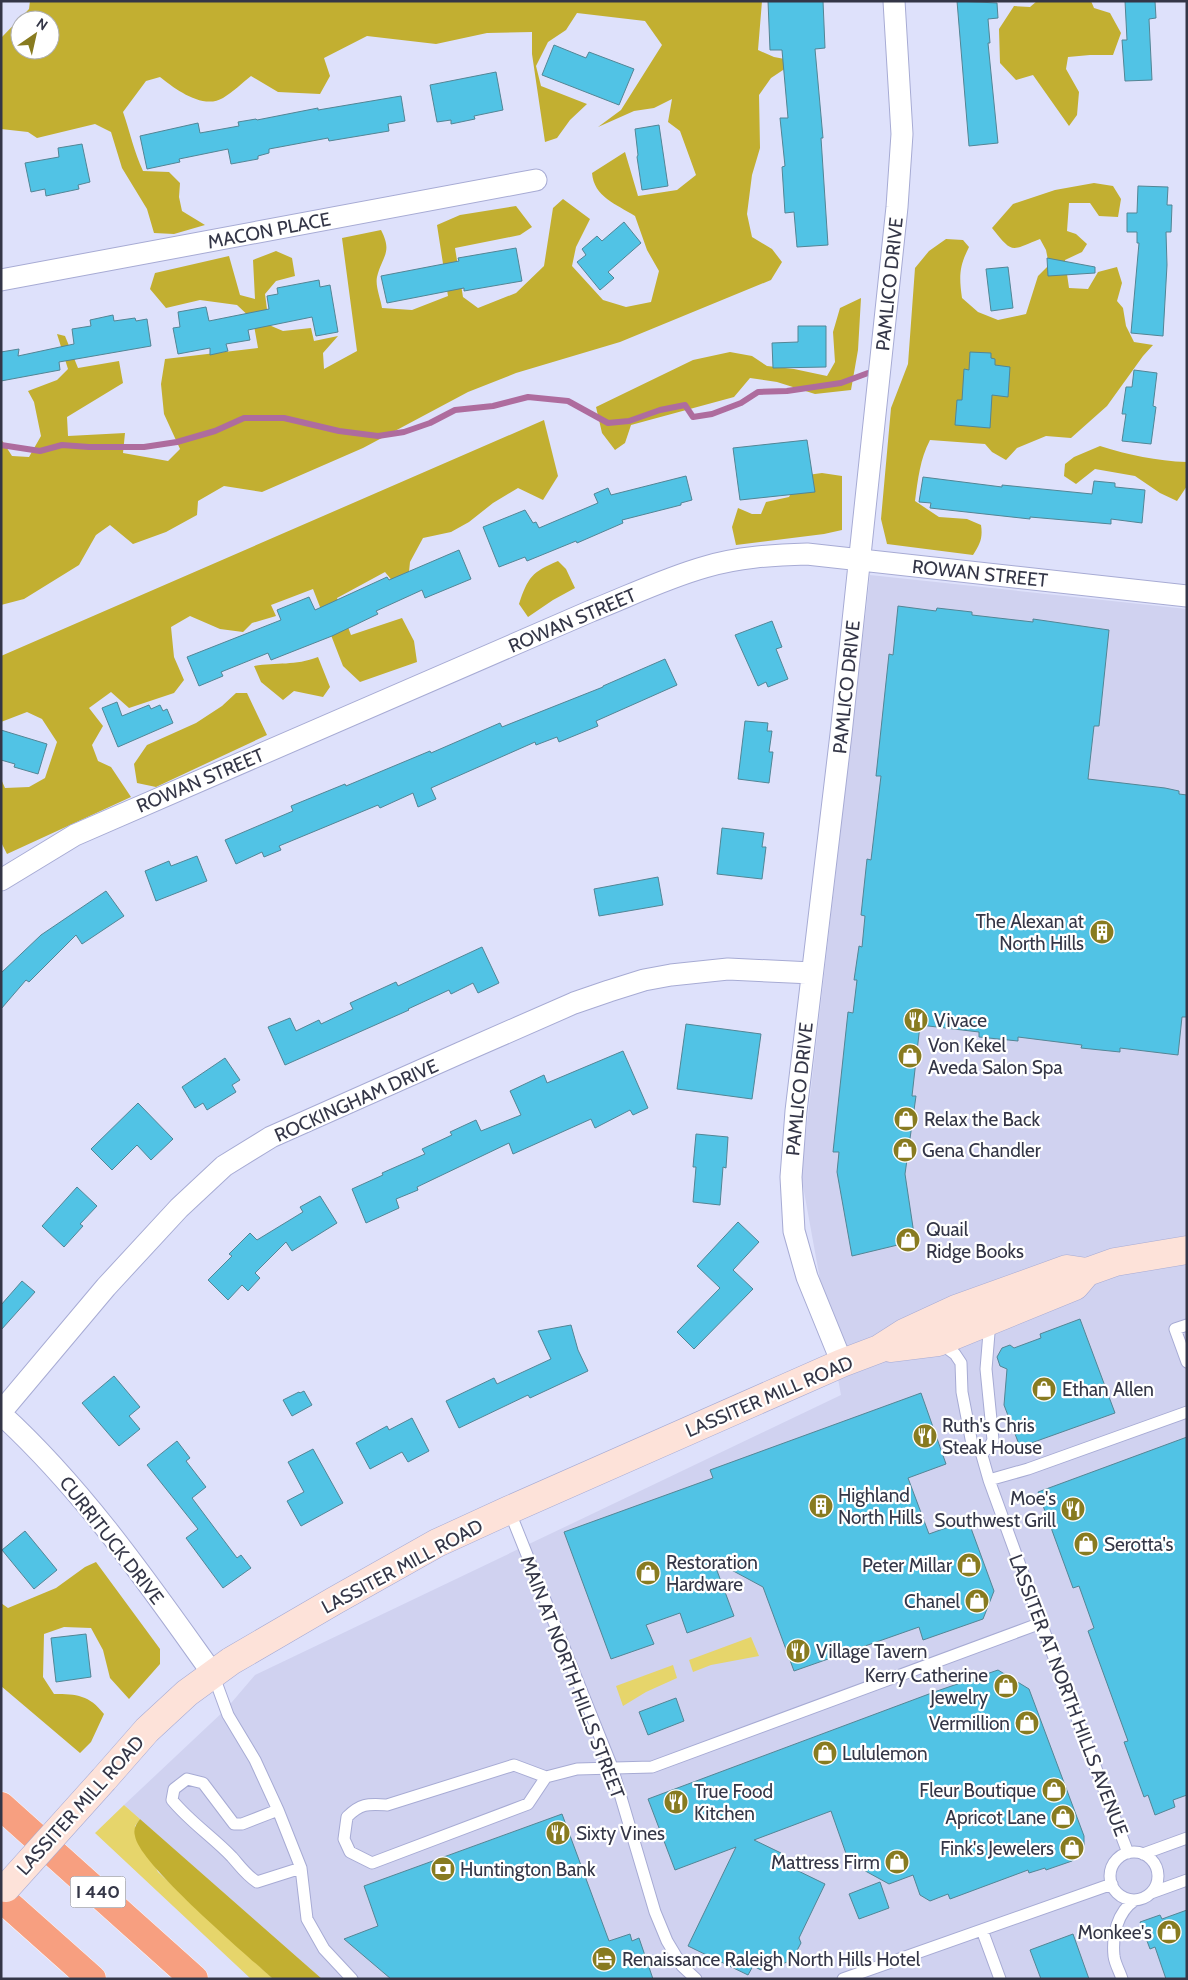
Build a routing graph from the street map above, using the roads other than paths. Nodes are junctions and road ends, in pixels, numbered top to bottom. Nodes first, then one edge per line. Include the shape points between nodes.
1 (894, 1) edge
2 (536, 180) dead end
3 (1, 280) edge
4 (859, 560) junction
5 (1187, 596) edge
6 (4, 873) edge
7 (812, 974) junction
8 (1187, 1250) edge
9 (1087, 1272) junction
10 (990, 1320) junction
11 (1187, 1325) edge
12 (938, 1342) junction
13 (879, 1349) junction
14 (1187, 1362) edge
15 (842, 1363) junction
16 (1187, 1412) edge
17 (1, 1413) edge
18 (981, 1452) junction
19 (989, 1480) junction
20 (509, 1510) junction
21 (1041, 1623) junction
22 (213, 1674) junction
23 (612, 1767) junction
24 (546, 1777) junction
25 (1, 1806) edge
26 (278, 1810) junction
27 (1187, 1838) edge
28 (1128, 1853) junction
29 (1143, 1854) junction
30 (301, 1868) junction
31 (1187, 1880) edge
32 (1112, 1884) junction
33 (1152, 1893) junction
34 (1, 1894) edge
35 (1, 1898) edge
36 (1135, 1900) junction
37 (982, 1930) junction
38 (92, 1979) edge
39 (194, 1979) edge
40 (352, 1979) edge
41 (696, 1979) edge
42 (843, 1979) edge
43 (1000, 1979) edge
44 (1122, 1979) edge

1 - 4 street, PAMLICO DRIVE via 901,125 900,174
2 - 3 street, MACON PLACE
4 - 5 street, ROWAN STREET
4 - 6 street, ROWAN STREET via 807,554 774,555 706,566 670,578 75,835
4 - 7 street, PAMLICO DRIVE
7 - 15 street, PAMLICO DRIVE via 791,1168 794,1232 807,1277
7 - 17 street, ROCKINGHAM DRIVE via 728,969 644,980 574,1003 271,1137 224,1166 179,1208 106,1287
8 - 9 main road, LASSITER MILL ROAD via 1115,1262
9 - 10 main road, LASSITER MILL ROAD via 1075,1286
9 - 13 main road, LASSITER MILL ROAD via 1067,1269 968,1304 904,1333
10 - 12 main road, LASSITER MILL ROAD
10 - 18 lane via 986,1369 993,1440 989,1448
11 - 14 lane via 1175,1329
12 - 13 main road, LASSITER MILL ROAD
12 - 18 lane, LASSITER AT NORTH HILLS AVENUE via 955,1354 961,1363 968,1431 972,1444
13 - 15 main road, LASSITER MILL ROAD
15 - 20 main road, LASSITER MILL ROAD
16 - 19 lane
17 - 22 street, CURRITUCK DRIVE via 70,1482
18 - 19 lane, LASSITER AT NORTH HILLS AVENUE
19 - 21 lane, LASSITER AT NORTH HILLS AVENUE
20 - 22 main road, LASSITER MILL ROAD via 414,1556
20 - 23 lane, MAIN AT NORTH HILLS STREET
21 - 23 lane via 652,1767
21 - 28 lane, LASSITER AT NORTH HILLS AVENUE
22 - 26 lane via 228,1715 255,1760
22 - 34 main road, LASSITER MILL ROAD, bridge via 161,1716
23 - 24 lane via 577,1769
23 - 41 lane, MAIN AT NORTH HILLS STREET via 655,1912 682,1966
24 - 24 lane via 514,1765 387,1805 368,1804 356,1808 347,1817 344,1839 350,1852 372,1863 528,1804
25 - 39 highway, I 440
26 - 30 lane
26 - 30 lane via 234,1824 203,1783 188,1779 174,1789 172,1800 256,1882
27 - 29 lane
28 - 29 lane
28 - 32 lane via 1115,1862 1110,1876
29 - 33 lane via 1150,1858 1158,1871
30 - 40 lane via 307,1919 324,1949
31 - 33 lane
32 - 36 lane via 1120,1896
32 - 37 lane
33 - 36 lane
35 - 38 highway
36 - 44 lane via 1123,1911 1115,1931 1114,1957
37 - 42 lane
37 - 43 lane

